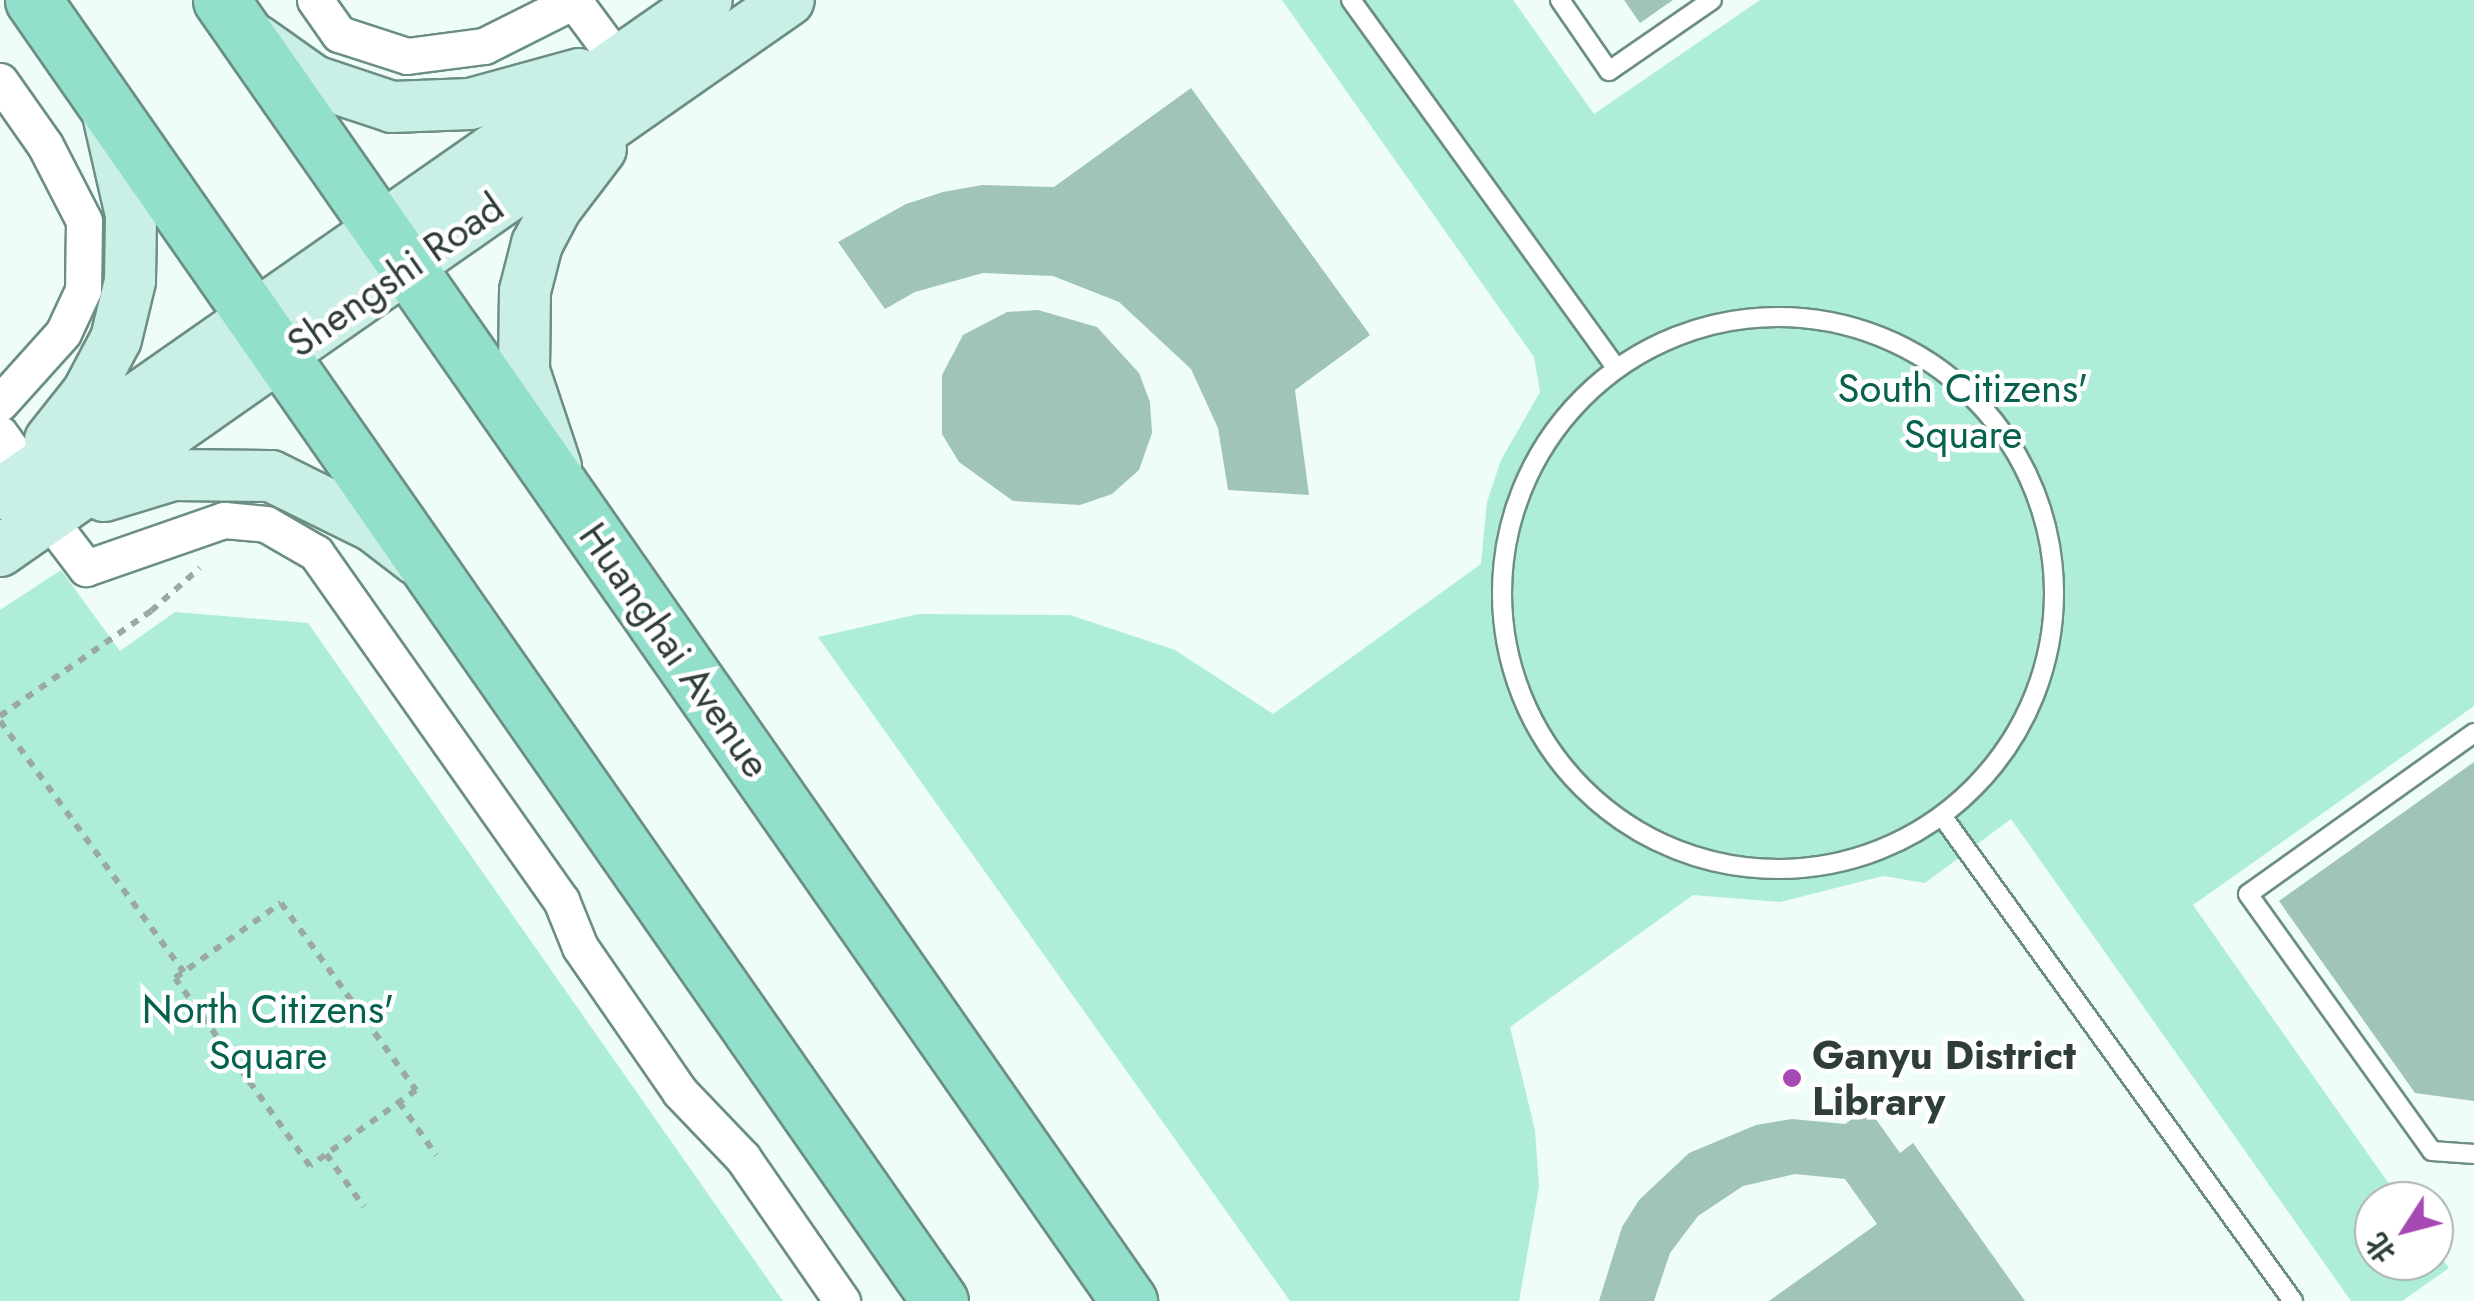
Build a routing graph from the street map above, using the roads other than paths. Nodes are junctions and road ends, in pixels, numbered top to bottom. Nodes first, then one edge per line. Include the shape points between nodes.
1 (33, 0) edge
2 (315, 0) edge
3 (708, 0) edge
4 (789, 0) edge
5 (1351, 0) edge
6 (1560, 0) edge
7 (1712, 0) edge
8 (230, 12) edge
9 (623, 78) junction
10 (0, 81) edge
11 (106, 105) junction
12 (393, 248) junction
13 (267, 336) junction
14 (1616, 367) junction
15 (0, 403) edge
16 (18, 480) edge
17 (564, 491) junction
18 (0, 551) edge
19 (432, 572) junction
20 (2474, 733) edge
21 (1942, 816) junction
22 (2474, 1154) edge
23 (842, 1301) edge
24 (940, 1301) edge
25 (1129, 1301) edge
26 (2294, 1301) edge

1 - 11 main road
2 - 9 street via 339,34 407,56 484,46 568,4 580,8
3 - 9 main road, Shengshi Road
4 - 9 main road, Shengshi Road
5 - 14 lane
6 - 7 lane via 1608,71
8 - 9 main road via 314,81 392,107 470,104
8 - 12 main road, Huanghai Avenue
9 - 12 main road, Shengshi Road
9 - 17 main road via 537,244 524,291 524,370
10 - 15 street via 45,145 84,221 83,290 63,333
11 - 13 main road
11 - 16 main road via 131,215 130,281 116,339 88,392
12 - 13 main road, Shengshi Road
12 - 17 main road, Huanghai Avenue
13 - 16 main road, Shengshi Road
13 - 19 main road
14 - 21 lane via 1708,324 1786,316 1827,321 1879,336 1939,369 1997,426 2020,460 2048,537 2053,619 2042,672 2016,735
14 - 21 lane via 1554,427 1526,476 1508,530 1500,604 1526,706 1590,792 1632,828 1702,860 1778,870 1818,867 1897,844
16 - 18 main road, Shengshi Road
16 - 19 main road via 271,476 374,527
16 - 23 street via 86,568 224,520 266,524 316,553 562,900 580,948 680,1092 744,1158
17 - 25 main road, Huanghai Avenue
19 - 24 main road
20 - 22 lane via 2248,894 2432,1151
21 - 26 lane

